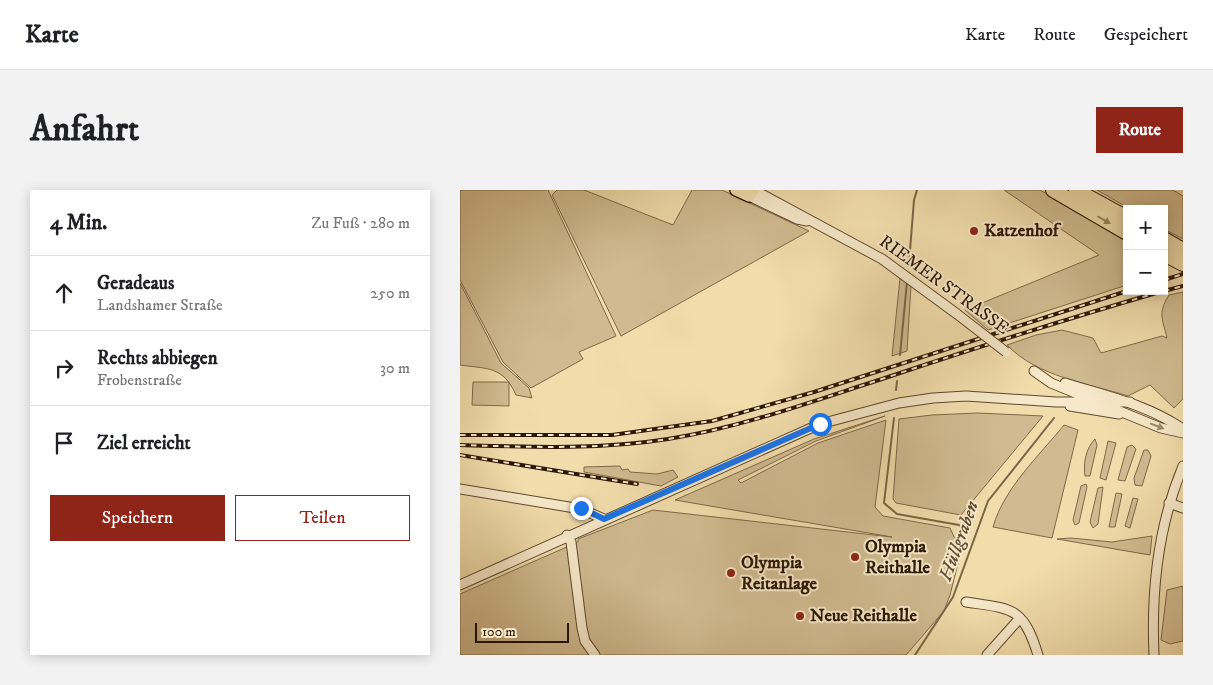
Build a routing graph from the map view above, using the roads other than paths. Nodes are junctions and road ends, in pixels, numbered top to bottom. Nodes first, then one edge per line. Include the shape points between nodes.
1 (767, 190) edge
2 (1053, 190) edge
3 (1076, 190) edge
4 (747, 191) edge
5 (774, 201) junction
6 (1123, 216) edge
7 (807, 221) junction
8 (1123, 230) edge
9 (1168, 245) edge
10 (1176, 257) edge
11 (1006, 352) dead end
12 (1056, 402) junction
13 (1099, 402) junction
14 (1130, 402) junction
15 (1131, 416) junction
16 (1170, 420) junction
17 (1183, 420) edge
18 (1183, 429) edge
19 (1183, 433) edge
20 (1183, 466) edge
21 (460, 489) edge
22 (1169, 503) junction
23 (1183, 508) edge
24 (604, 519) junction
25 (567, 535) junction
26 (460, 585) edge
27 (966, 602) dead end
28 (1020, 618) junction
29 (595, 655) edge
30 (987, 655) edge
31 (1038, 655) edge
32 (1154, 655) edge

1 - 5 street
2 -> 8 highway
3 - 6 highway
4 - 5 street, RIEMER STRASSE
4 - 7 street, RIEMER STRASSE via 796,219
5 - 7 street, RIEMER STRASSE via 799,213
7 - 11 street, RIEMER STRASSE, bridge via 882,259
9 - 10 highway
12 - 13 street
12 - 15 street
12 - 24 street via 966,396 877,408 820,424
13 - 14 street
13 - 14 street via 1051,383 1034,371
13 - 15 street
14 - 16 street
15 -> 19 street
16 - 17 street
16 - 18 street
20 - 22 street
21 - 24 street via 581,508
22 - 23 street
22 - 32 street via 1156,567 1152,620
24 - 25 street
25 - 26 street
25 - 29 street via 571,542 582,628 585,640
27 - 28 street via 1009,609
28 - 30 street
28 - 31 street via 1031,631

